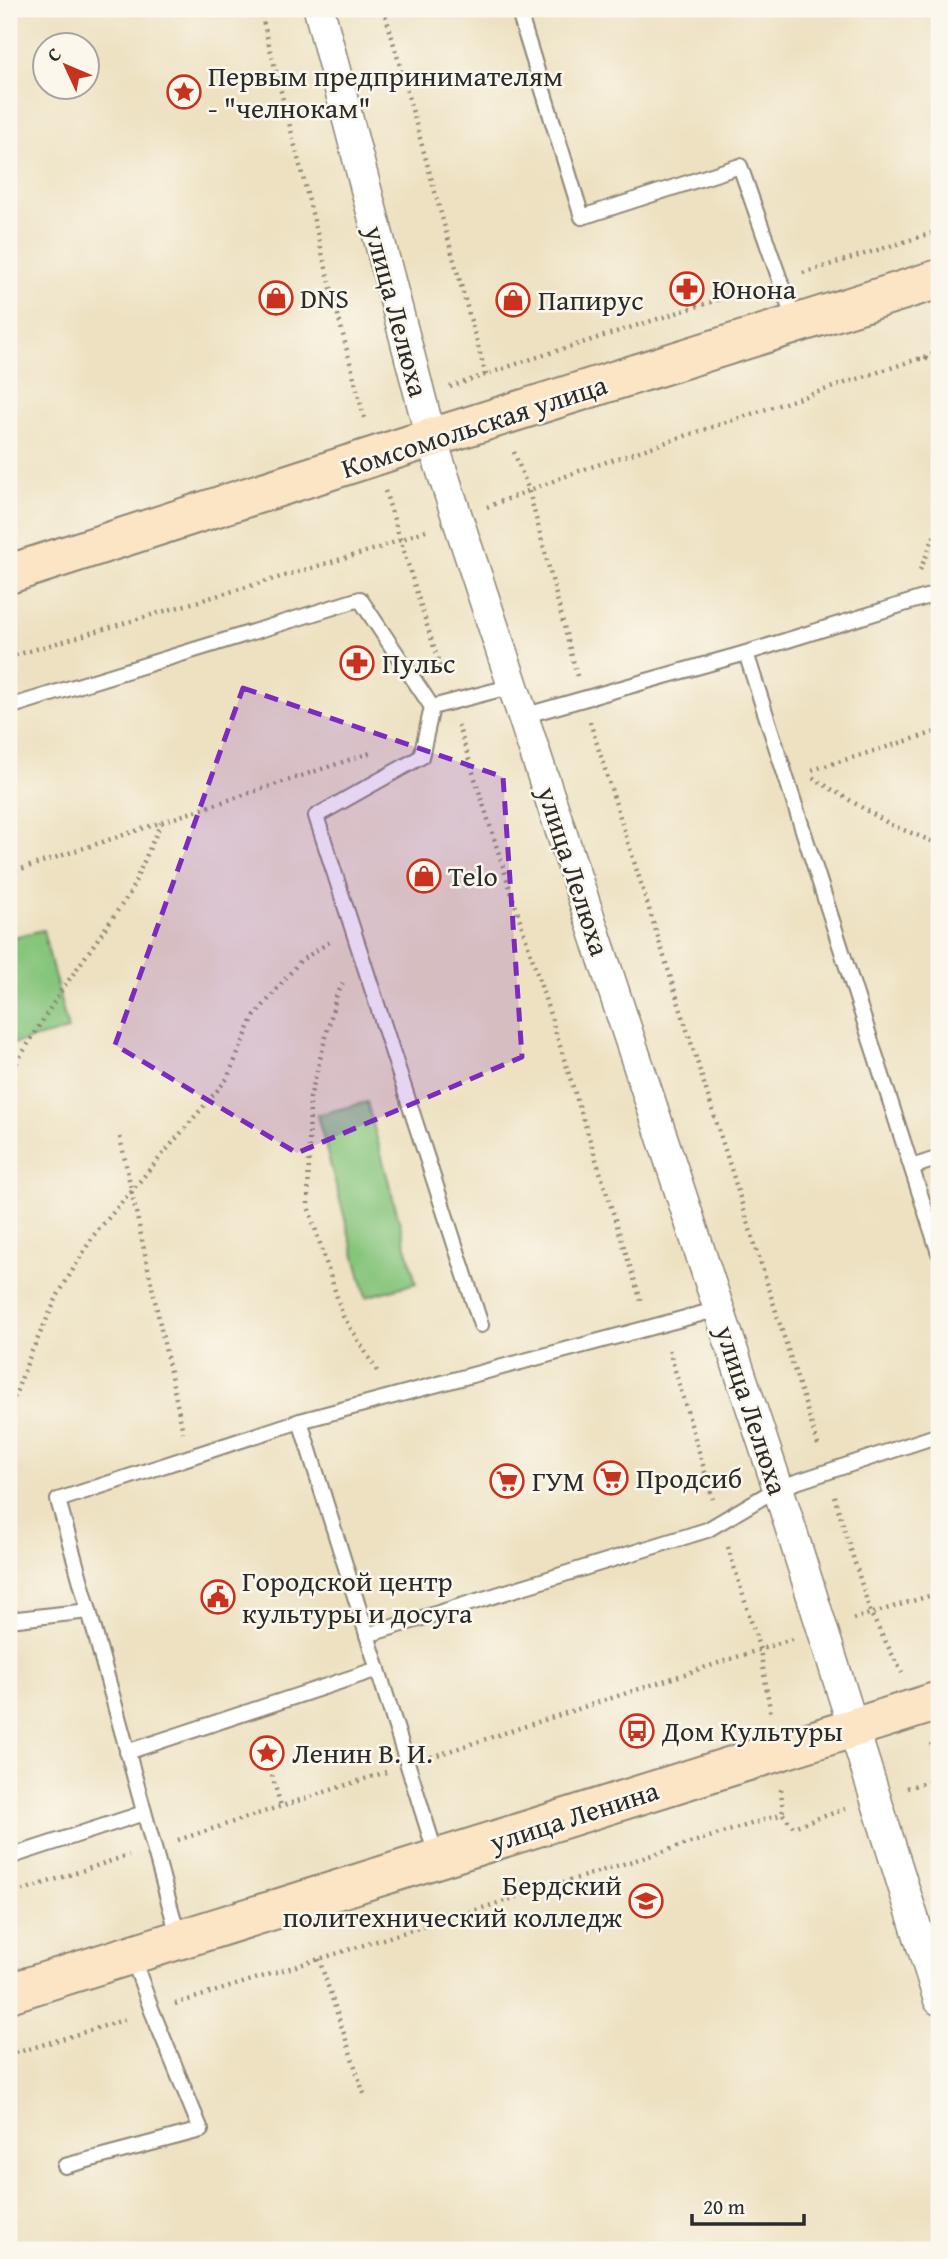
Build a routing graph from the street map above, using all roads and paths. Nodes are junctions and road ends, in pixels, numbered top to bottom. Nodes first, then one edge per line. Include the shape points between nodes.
1 (260, 9) edge
2 (319, 9) edge
3 (384, 9) edge
4 (518, 9) edge
5 (939, 279) edge
6 (795, 324) junction
7 (914, 359) dead end
8 (939, 359) edge
9 (501, 416) junction
10 (365, 423) dead end
11 (431, 438) junction
12 (939, 525) edge
13 (9, 574) edge
14 (939, 593) edge
15 (906, 604) junction
16 (746, 653) junction
17 (513, 686) junction
18 (583, 699) junction
19 (9, 707) edge
20 (432, 707) junction
21 (523, 716) junction
22 (939, 732) edge
23 (426, 734) junction
24 (162, 822) junction
25 (939, 844) edge
26 (9, 873) edge
27 (352, 926) junction
28 (360, 951) junction
29 (9, 1075) edge
30 (120, 1137) dead end
31 (939, 1158) edge
32 (912, 1167) junction
33 (131, 1191) junction
34 (939, 1252) edge
35 (719, 1309) junction
36 (481, 1325) dead end
37 (392, 1396) junction
38 (9, 1411) edge
39 (300, 1421) junction
40 (939, 1435) edge
41 (189, 1457) junction
42 (827, 1472) junction
43 (778, 1488) junction
44 (939, 1592) edge
45 (89, 1611) junction
46 (871, 1614) junction
47 (9, 1620) edge
48 (822, 1629) junction
49 (367, 1635) junction
50 (378, 1669) junction
51 (930, 1704) edge
52 (253, 1710) junction
53 (853, 1727) junction
54 (127, 1752) junction
55 (408, 1764) junction
56 (939, 1769) edge
57 (876, 1798) junction
58 (281, 1806) junction
59 (144, 1813) junction
60 (154, 1847) junction
61 (9, 1857) edge
62 (438, 1859) junction
63 (9, 1895) edge
64 (179, 1940) junction
65 (131, 1954) junction
66 (319, 1959) junction
67 (9, 1993) edge
68 (939, 2000) edge
69 (152, 2011) junction
70 (9, 2055) edge
71 (365, 2097) dead end
72 (65, 2166) dead end

1 - 10 path
2 - 11 street, улица Лелюха
3 - 9 path
4 - 6 lane via 582,217 740,166
5 - 6 street, Комсомольская улица
6 - 9 street, Комсомольская улица
7 - 8 path
9 - 11 street, Комсомольская улица
9 - 18 path via 528,491
11 - 13 street, Комсомольская улица
11 - 17 street, улица Лелюха
12 - 15 path
14 - 15 lane
15 - 16 lane
16 - 18 lane
16 - 32 lane
17 - 20 lane
17 - 21 street, улица Лелюха
18 - 21 lane
18 - 42 path
19 - 20 lane via 360,599
20 - 23 lane
21 - 35 street, улица Лелюха
22 - 25 path via 804,773 891,825
23 - 24 path
23 - 27 lane via 421,757 316,816
24 - 26 path
24 - 29 path via 130,893 57,996
27 - 28 lane
27 - 33 path via 300,961 253,1018 227,1079
28 - 36 lane
28 - 37 path via 336,997 310,1098 308,1206 343,1316
30 - 33 path
31 - 32 lane
32 - 34 lane
33 - 38 path via 93,1236 58,1295
33 - 41 path
35 - 37 lane
35 - 43 street, улица Лелюха
37 - 39 lane
39 - 41 lane
39 - 49 lane
40 - 42 lane
41 - 45 lane via 58,1500
42 - 43 lane
42 - 46 path
43 - 48 street, улица Лелюха
43 - 49 lane via 707,1530
44 - 46 path
45 - 47 lane
45 - 54 lane
46 - 48 path
46 - 51 path
48 - 53 street, улица Лелюха
48 - 55 path
49 - 50 lane
50 - 52 lane
50 - 55 lane
51 - 53 street, улица Ленина
51 - 56 path
52 - 54 lane
52 - 58 path
53 - 57 street, улица Лелюха
53 - 62 street, улица Ленина
54 - 59 lane
55 - 58 path
55 - 62 lane
57 - 66 path via 793,1827 783,1814
57 - 68 street, улица Лелюха
58 - 60 path
59 - 60 lane
59 - 61 lane
60 - 63 path
60 - 64 lane
62 - 64 street, улица Ленина
64 - 65 street, улица Ленина
65 - 67 street, улица Ленина
65 - 69 lane
66 - 69 path
66 - 71 path
69 - 70 path
69 - 72 lane via 201,2130

